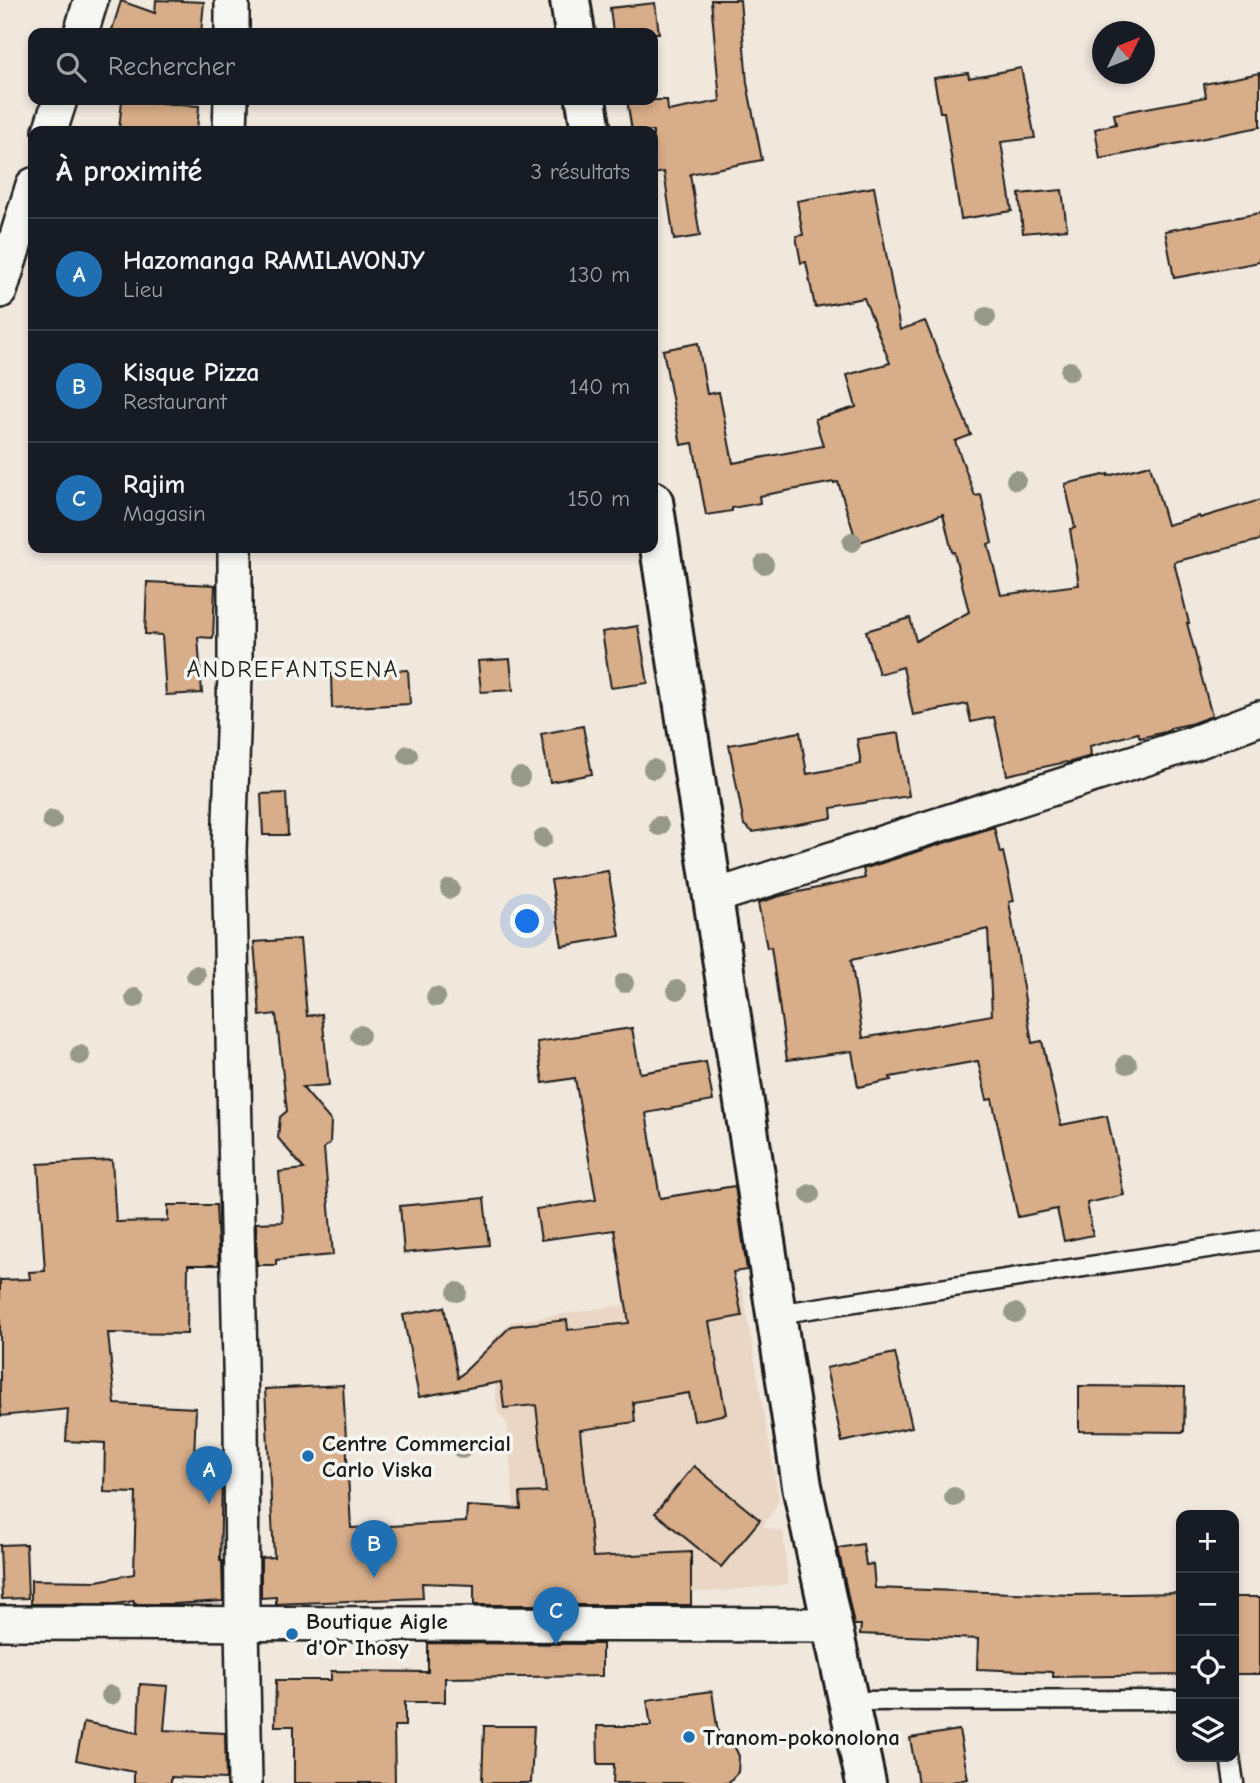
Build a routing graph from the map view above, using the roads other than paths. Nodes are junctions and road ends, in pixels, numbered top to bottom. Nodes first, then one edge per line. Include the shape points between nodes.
1 (91, 0) edge
2 (232, 0) edge
3 (570, 0) edge
4 (83, 28) edge
5 (232, 28) edge
6 (574, 28) edge
7 (58, 105) edge
8 (231, 105) edge
9 (587, 105) edge
10 (52, 126) edge
11 (230, 126) edge
12 (591, 126) edge
13 (28, 201) edge
14 (0, 291) edge
15 (658, 534) edge
16 (235, 553) edge
17 (1260, 718) edge
18 (713, 897) junction
19 (1260, 1240) edge
20 (777, 1314) junction
21 (0, 1623) edge
22 (242, 1624) junction
23 (831, 1625) junction
24 (1176, 1700) edge
25 (849, 1701) junction
26 (1231, 1762) edge
27 (245, 1783) edge
28 (866, 1783) edge
29 (1234, 1783) edge

1 - 4 street
2 - 5 street
3 - 6 main road
7 - 10 street
8 - 11 street
9 - 12 main road
13 - 14 street
15 - 18 main road
16 - 22 street via 229,850
17 - 18 street
18 - 20 main road
19 - 20 lane
20 - 23 main road via 802,1486
21 - 22 street
22 - 23 street
22 - 27 street
23 - 25 main road
24 - 25 lane
25 - 28 main road
26 - 29 lane

